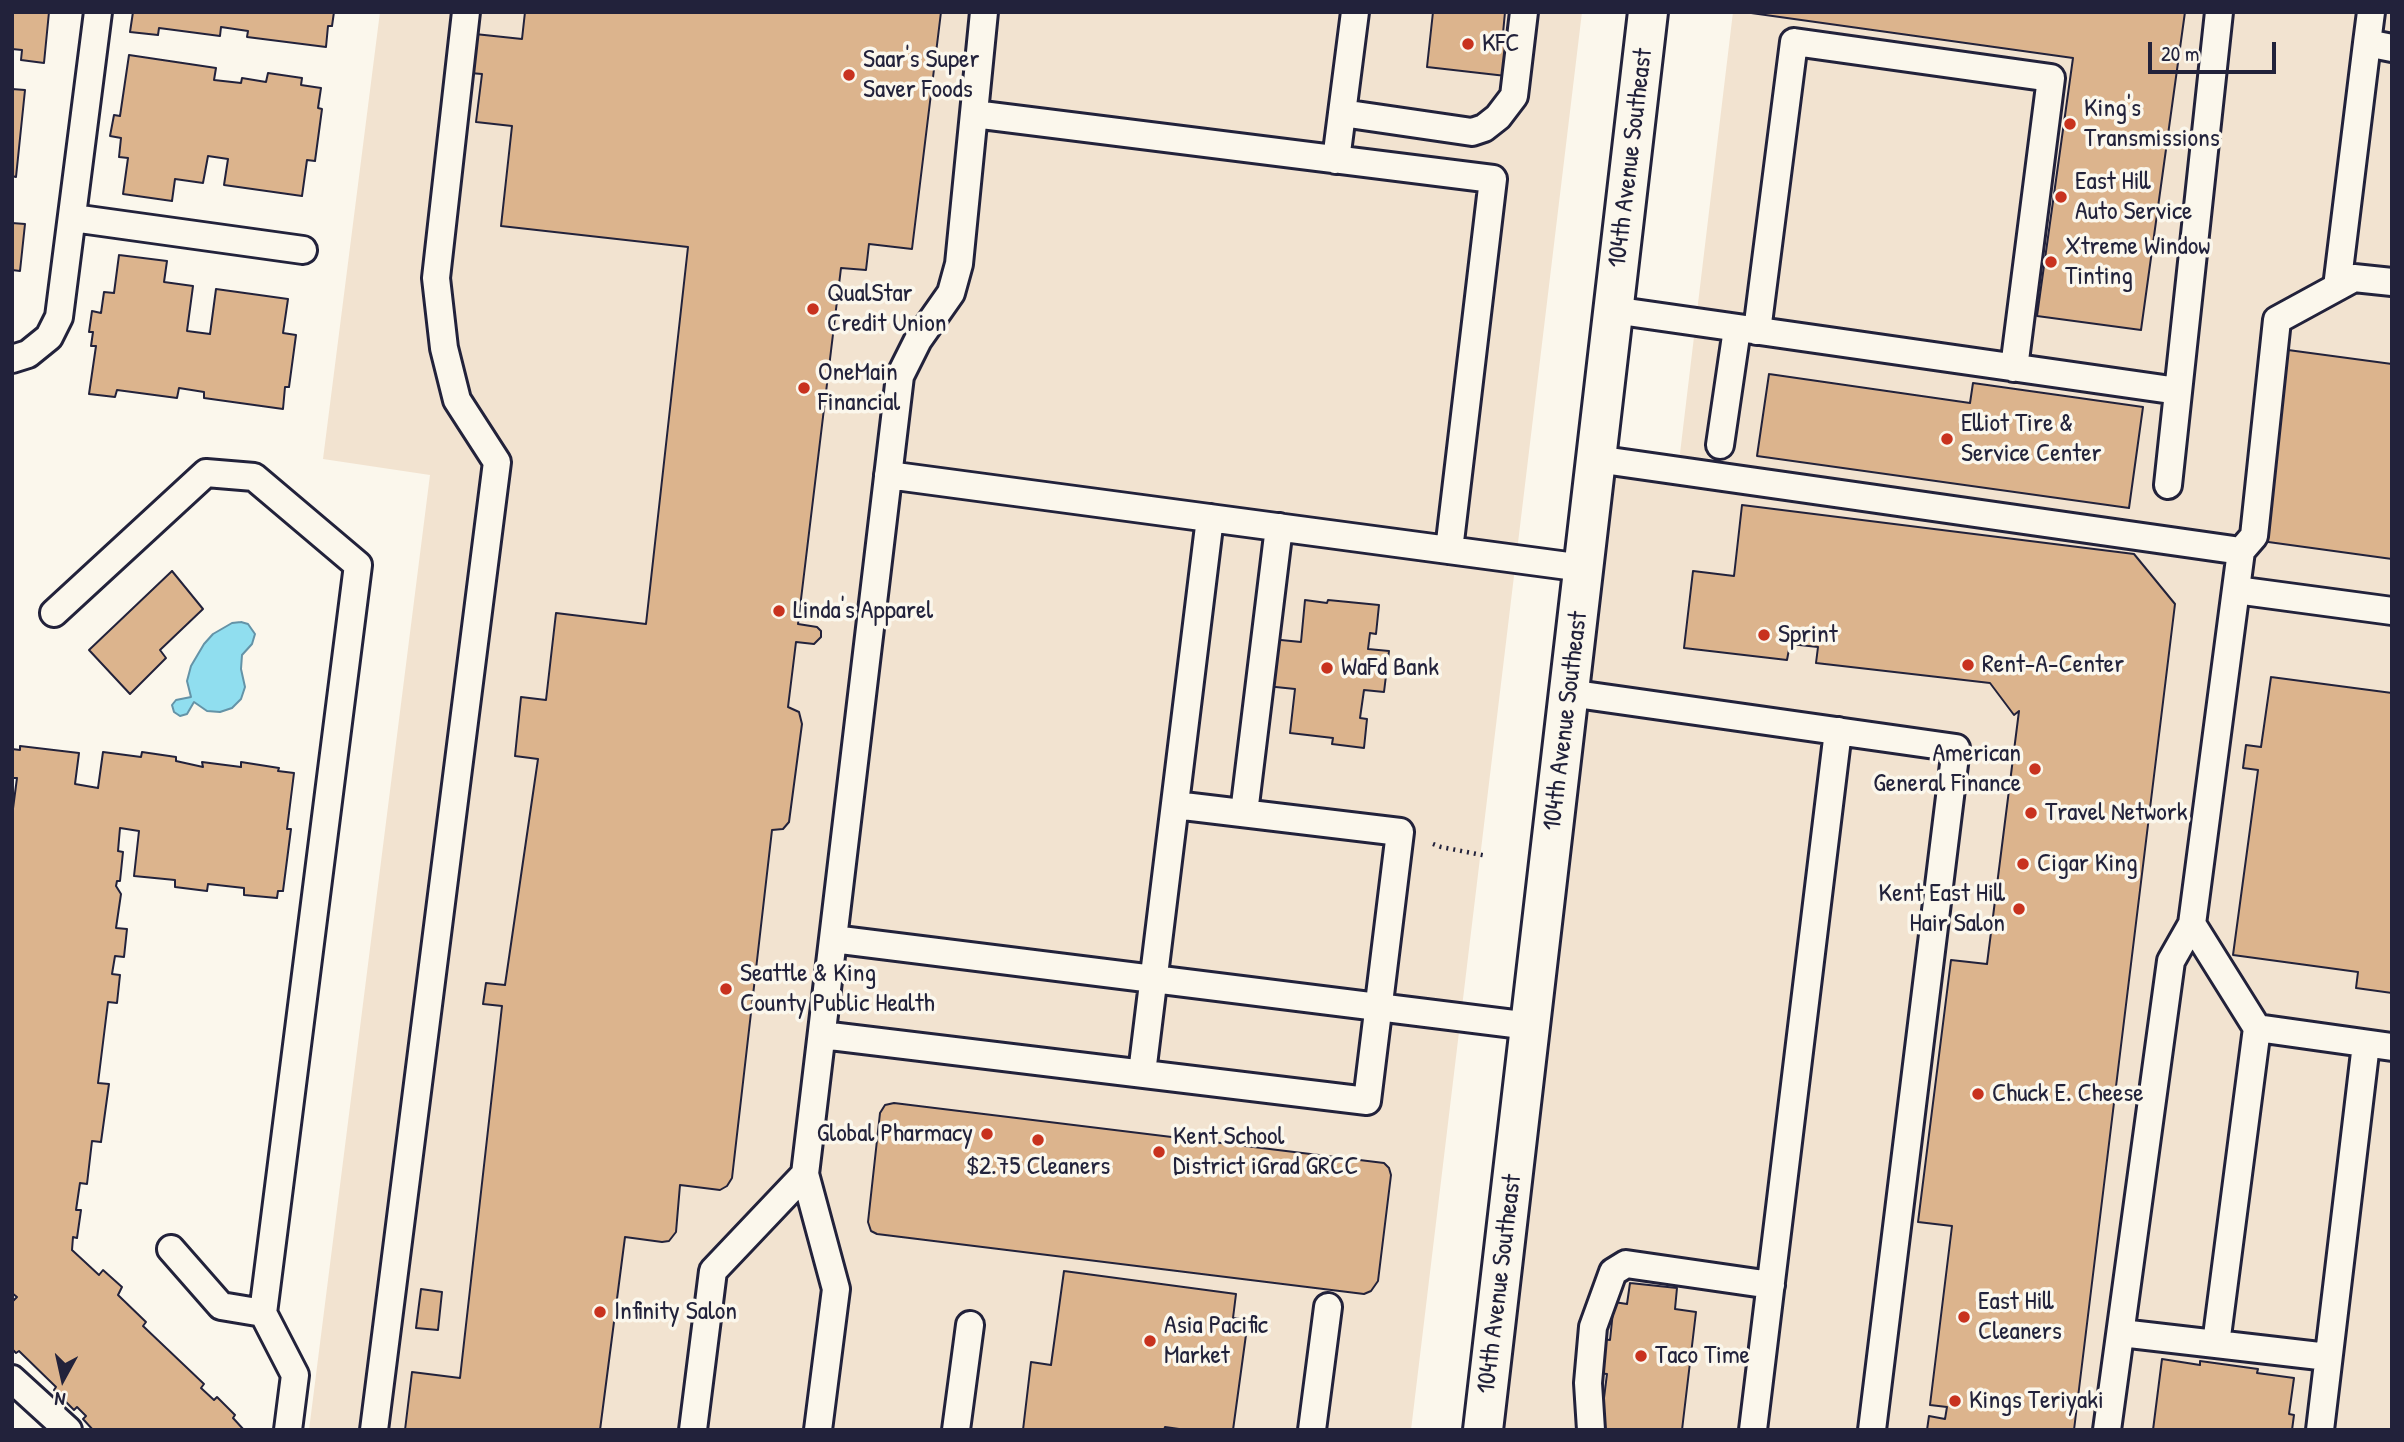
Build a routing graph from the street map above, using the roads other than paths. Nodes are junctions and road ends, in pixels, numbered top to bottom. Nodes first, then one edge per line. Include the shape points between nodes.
1 (99, 12) edge
2 (466, 12) edge
3 (984, 12) edge
4 (1355, 12) edge
5 (1524, 12) edge
6 (1648, 12) edge
7 (2219, 12) edge
8 (2371, 12) edge
9 (2379, 46) edge
10 (1342, 113) junction
11 (974, 114) junction
12 (1336, 160) junction
13 (73, 218) junction
14 (303, 250) dead end
15 (2392, 282) edge
16 (2337, 287) junction
17 (1613, 310) junction
18 (1747, 330) junction
19 (12, 359) edge
20 (2014, 368) junction
21 (2178, 391) junction
22 (1720, 445) dead end
23 (1596, 458) junction
24 (888, 475) junction
25 (2168, 485) dead end
26 (1210, 518) junction
27 (1279, 527) junction
28 (1449, 550) junction
29 (2241, 551) junction
30 (1583, 568) junction
31 (2236, 590) junction
32 (2392, 611) edge
33 (54, 613) dead end
34 (1569, 694) junction
35 (1838, 731) junction
36 (1175, 805) junction
37 (1244, 813) junction
38 (2192, 924) junction
39 (833, 939) junction
40 (1153, 979) junction
41 (1378, 1007) junction
42 (1530, 1026) junction
43 (2257, 1028) junction
44 (822, 1035) junction
45 (2366, 1044) junction
46 (2392, 1047) edge
47 (1142, 1073) junction
48 (805, 1174) junction
49 (171, 1249) dead end
50 (1771, 1284) junction
51 (1328, 1307) dead end
52 (263, 1313) junction
53 (970, 1325) dead end
54 (2121, 1333) junction
55 (2216, 1344) junction
56 (2328, 1357) junction
57 (12, 1379) edge
58 (68, 1430) edge
59 (288, 1430) edge
60 (374, 1430) edge
61 (693, 1430) edge
62 (818, 1430) edge
63 (956, 1430) edge
64 (1312, 1430) edge
65 (1483, 1430) edge
66 (1591, 1430) edge
67 (1753, 1430) edge
68 (1872, 1430) edge
69 (2107, 1430) edge
70 (2320, 1430) edge

1 - 13 lane
2 - 60 lane via 436,278 444,348 457,400 497,462
3 - 11 lane
4 - 10 lane
5 - 10 lane via 1514,96 1485,128 1472,132
6 - 17 street, 104th Avenue Southeast
7 - 21 lane
8 - 9 lane
9 - 16 lane
10 - 12 lane
11 - 12 lane
11 - 24 lane via 959,264 951,293 918,340 900,376
12 - 28 lane via 1493,179
13 - 14 lane
13 - 19 lane via 59,317 49,337 28,354
15 - 16 lane via 2354,278
16 - 29 lane via 2277,320 2253,536
17 - 18 lane
17 - 23 street, 104th Avenue Southeast
18 - 20 lane
18 - 20 lane via 1794,42 2051,78
18 - 22 lane
20 - 21 lane
21 - 25 lane
23 - 29 lane
23 - 30 street, 104th Avenue Southeast
24 - 26 lane
24 - 39 lane
26 - 27 lane
26 - 36 lane
27 - 28 lane
27 - 37 lane
28 - 30 lane
29 - 31 lane
30 - 34 street, 104th Avenue Southeast
31 - 32 lane
31 - 38 lane
33 - 52 lane via 206,473 254,477 358,565
34 - 35 lane
34 - 42 street, 104th Avenue Southeast
35 - 50 lane
35 - 68 lane via 1956,748
36 - 37 lane
36 - 40 lane
37 - 41 lane via 1399,832
38 - 43 lane
38 - 54 lane via 2171,961
39 - 40 lane
39 - 44 lane
40 - 41 lane
40 - 47 lane
41 - 42 lane
41 - 47 lane via 1367,1101
42 - 65 street, 104th Avenue Southeast
43 - 45 lane
43 - 55 lane
44 - 47 lane
44 - 48 lane
45 - 46 lane
45 - 56 lane
48 - 61 lane via 713,1271
48 - 62 lane via 836,1289
49 - 52 lane via 221,1306
50 - 66 lane via 1626,1264 1613,1272 1593,1326 1588,1383
50 - 67 lane
51 - 64 lane
52 - 59 lane via 295,1375
53 - 63 lane
54 - 55 lane
54 - 69 lane
55 - 56 lane
56 - 70 lane
57 - 58 lane

